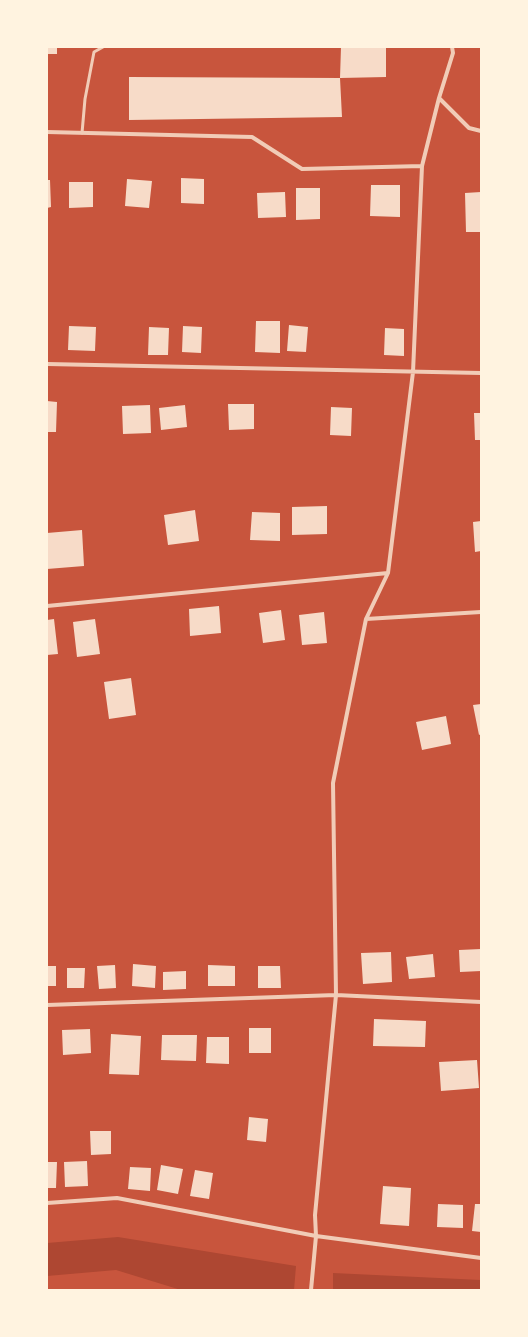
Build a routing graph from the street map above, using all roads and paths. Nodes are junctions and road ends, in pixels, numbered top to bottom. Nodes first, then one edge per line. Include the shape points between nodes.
1 (104, 47) edge
2 (452, 47) edge
3 (439, 98) junction
4 (481, 131) edge
5 (47, 132) edge
6 (82, 133) junction
7 (422, 166) junction
8 (47, 364) edge
9 (413, 372) junction
10 (481, 373) edge
11 (388, 573) junction
12 (47, 606) edge
13 (481, 612) edge
14 (366, 619) junction
15 (336, 995) junction
16 (481, 1002) edge
17 (47, 1005) edge
18 (47, 1203) edge
19 (316, 1236) junction
20 (481, 1258) edge
21 (311, 1290) edge

1 - 6 lane via 94,52 85,99
2 - 3 street via 453,52
3 - 4 street via 469,128
3 - 7 street
5 - 6 street
6 - 7 street via 252,137 302,170
7 - 9 street
8 - 9 street
9 - 10 street
9 - 11 street
11 - 12 street
11 - 14 street
13 - 14 street
14 - 15 street via 332,783
15 - 16 street
15 - 17 street
15 - 19 street
18 - 19 street via 117,1198
19 - 20 street
19 - 21 street

